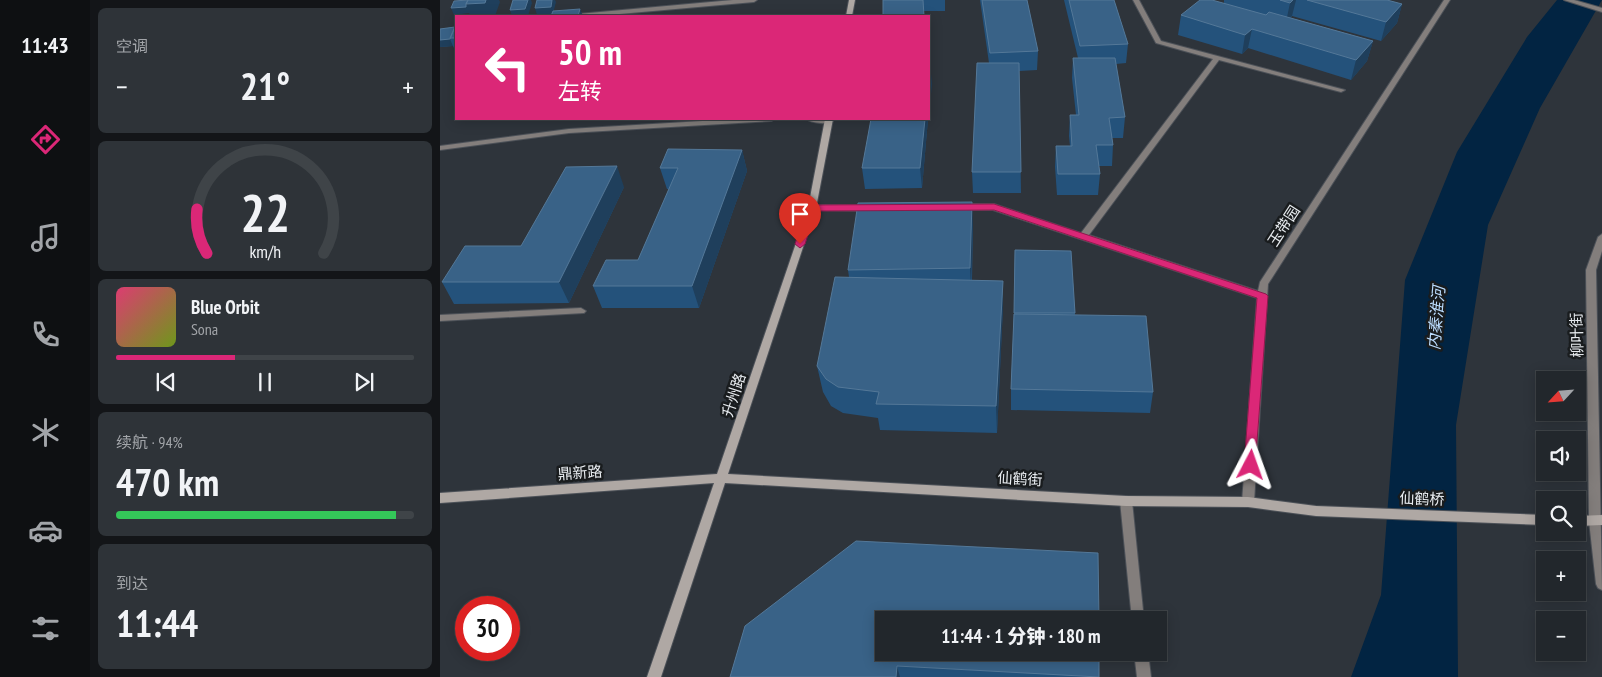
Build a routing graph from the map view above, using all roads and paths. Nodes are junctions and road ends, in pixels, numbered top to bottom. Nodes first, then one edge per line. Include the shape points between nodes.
1 (754, 0) edge
2 (852, 0) edge
3 (1136, 0) edge
4 (1447, 0) edge
5 (1567, 0) edge
6 (1602, 10) edge
7 (589, 15) edge
8 (849, 15) edge
9 (1218, 57) junction
10 (1342, 90) dead end
11 (754, 120) edge
12 (829, 120) edge
13 (440, 148) edge
14 (946, 207) edge
15 (812, 208) junction
16 (879, 208) edge
17 (1602, 236) edge
18 (1083, 237) junction
19 (1262, 296) junction
20 (581, 312) dead end
21 (440, 318) edge
22 (722, 478) junction
23 (440, 498) edge
24 (1126, 501) junction
25 (1248, 502) junction
26 (1316, 511) joint
27 (1536, 519) edge
28 (1586, 520) edge
29 (1599, 521) edge
30 (1602, 584) edge
31 (1137, 611) edge
32 (1142, 661) edge
33 (654, 677) edge
34 (1144, 677) edge

1 - 7 street
2 - 8 street
3 - 9 street via 1158,42
4 - 19 street, 玉带园 via 1263,284
5 - 6 street
9 - 10 street
9 - 18 street
11 - 13 street via 568,131
12 - 15 street, 升州路
14 - 18 street via 994,207
15 - 16 street
15 - 22 street, 升州路
17 - 29 street, 柳叶街 via 1591,270
18 - 19 street
19 - 25 street, 玉带园
20 - 21 street
22 - 23 street, 鼎新路
22 - 24 street, 仙鹤街
22 - 33 street, 升州路
24 - 25 street, 仙鹤街
24 - 31 street
25 - 26 street, 仙鹤街
26 - 27 street, 仙鹤桥
28 - 29 street
29 - 30 street, 柳叶街
32 - 34 street

